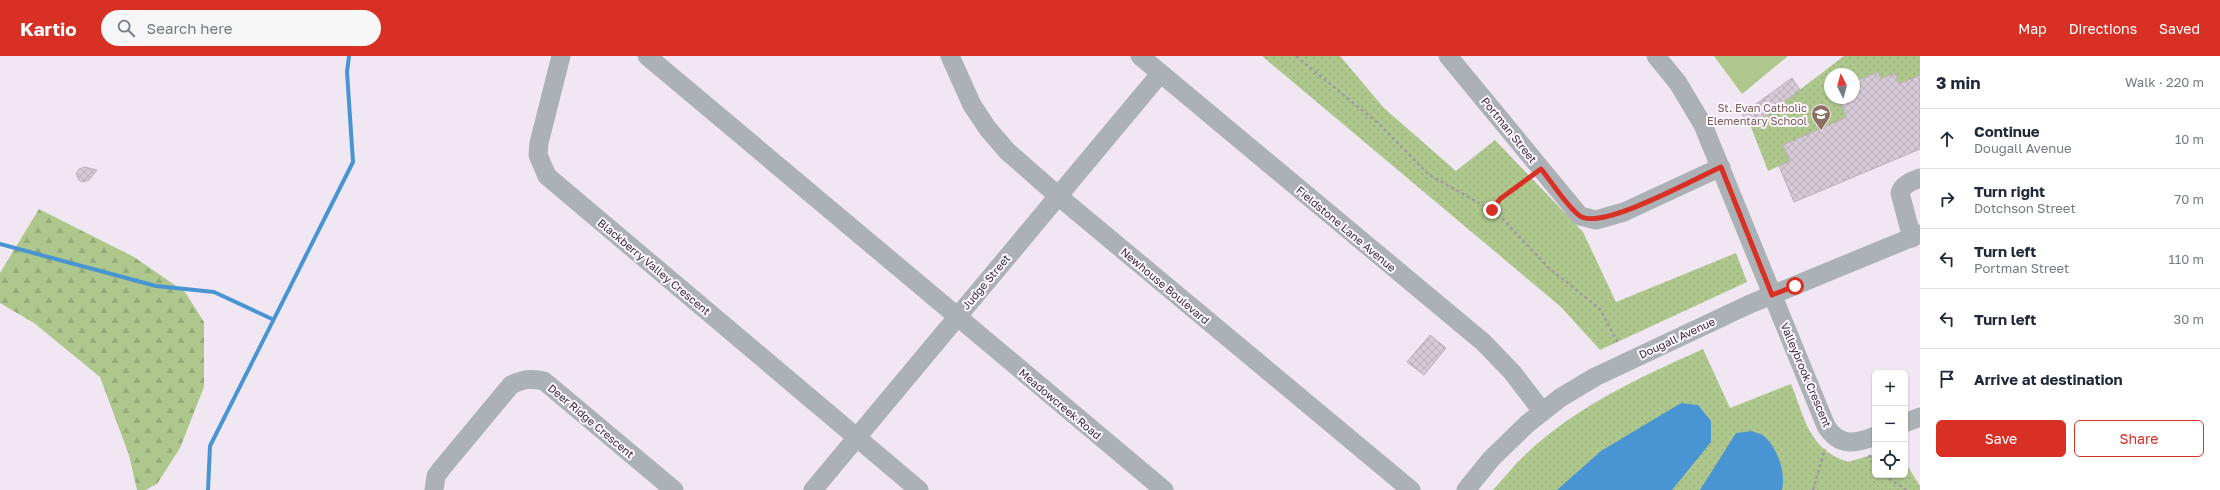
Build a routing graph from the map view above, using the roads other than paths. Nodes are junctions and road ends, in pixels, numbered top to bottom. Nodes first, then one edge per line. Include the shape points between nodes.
1 (561, 56) edge
2 (647, 56) edge
3 (950, 56) edge
4 (1140, 56) edge
5 (1448, 56) edge
6 (1656, 56) edge
7 (1160, 74) junction
8 (1721, 167) junction
9 (1920, 178) edge
10 (1057, 195) junction
11 (1916, 236) edge
12 (1772, 295) junction
13 (957, 318) junction
14 (1542, 411) junction
15 (1920, 417) edge
16 (1908, 422) edge
17 (1872, 437) edge
18 (856, 438) junction
19 (434, 490) edge
20 (674, 490) edge
21 (813, 490) edge
22 (919, 490) edge
23 (1164, 490) edge
24 (1411, 490) edge
25 (1466, 490) edge

1 - 18 street, Blackberry Valley Crescent via 538,143 538,155 547,176
2 - 13 street
3 - 10 street, Newhouse Boulevard via 972,105 988,129 1007,151
4 - 7 street, Fieldstone Lane Avenue
5 - 8 street, Portman Street via 1580,216 1596,220 1624,212
6 - 8 street, Valleybrook Crescent via 1678,83 1703,125
7 - 10 street, Judge Street
7 - 14 street, Fieldstone Lane Avenue via 1483,342 1512,372
8 - 12 street, Valleybrook Crescent
9 - 11 street via 1907,184 1900,193
10 - 13 street, Judge Street
10 - 24 street, Newhouse Boulevard
11 - 12 street, Dougall Avenue
12 - 14 street, Dougall Avenue via 1611,368
12 - 17 street, Valleybrook Crescent via 1832,435 1848,442 1859,442
13 - 18 street, Judge Street
13 - 23 street, Meadowcreek Road
14 - 25 street, Dougall Avenue via 1491,459
15 - 16 street
18 - 21 street, Judge Street
18 - 22 street, Blackberry Valley Crescent
19 - 20 street, Deer Ridge Crescent via 436,476 511,384 533,378 544,381

